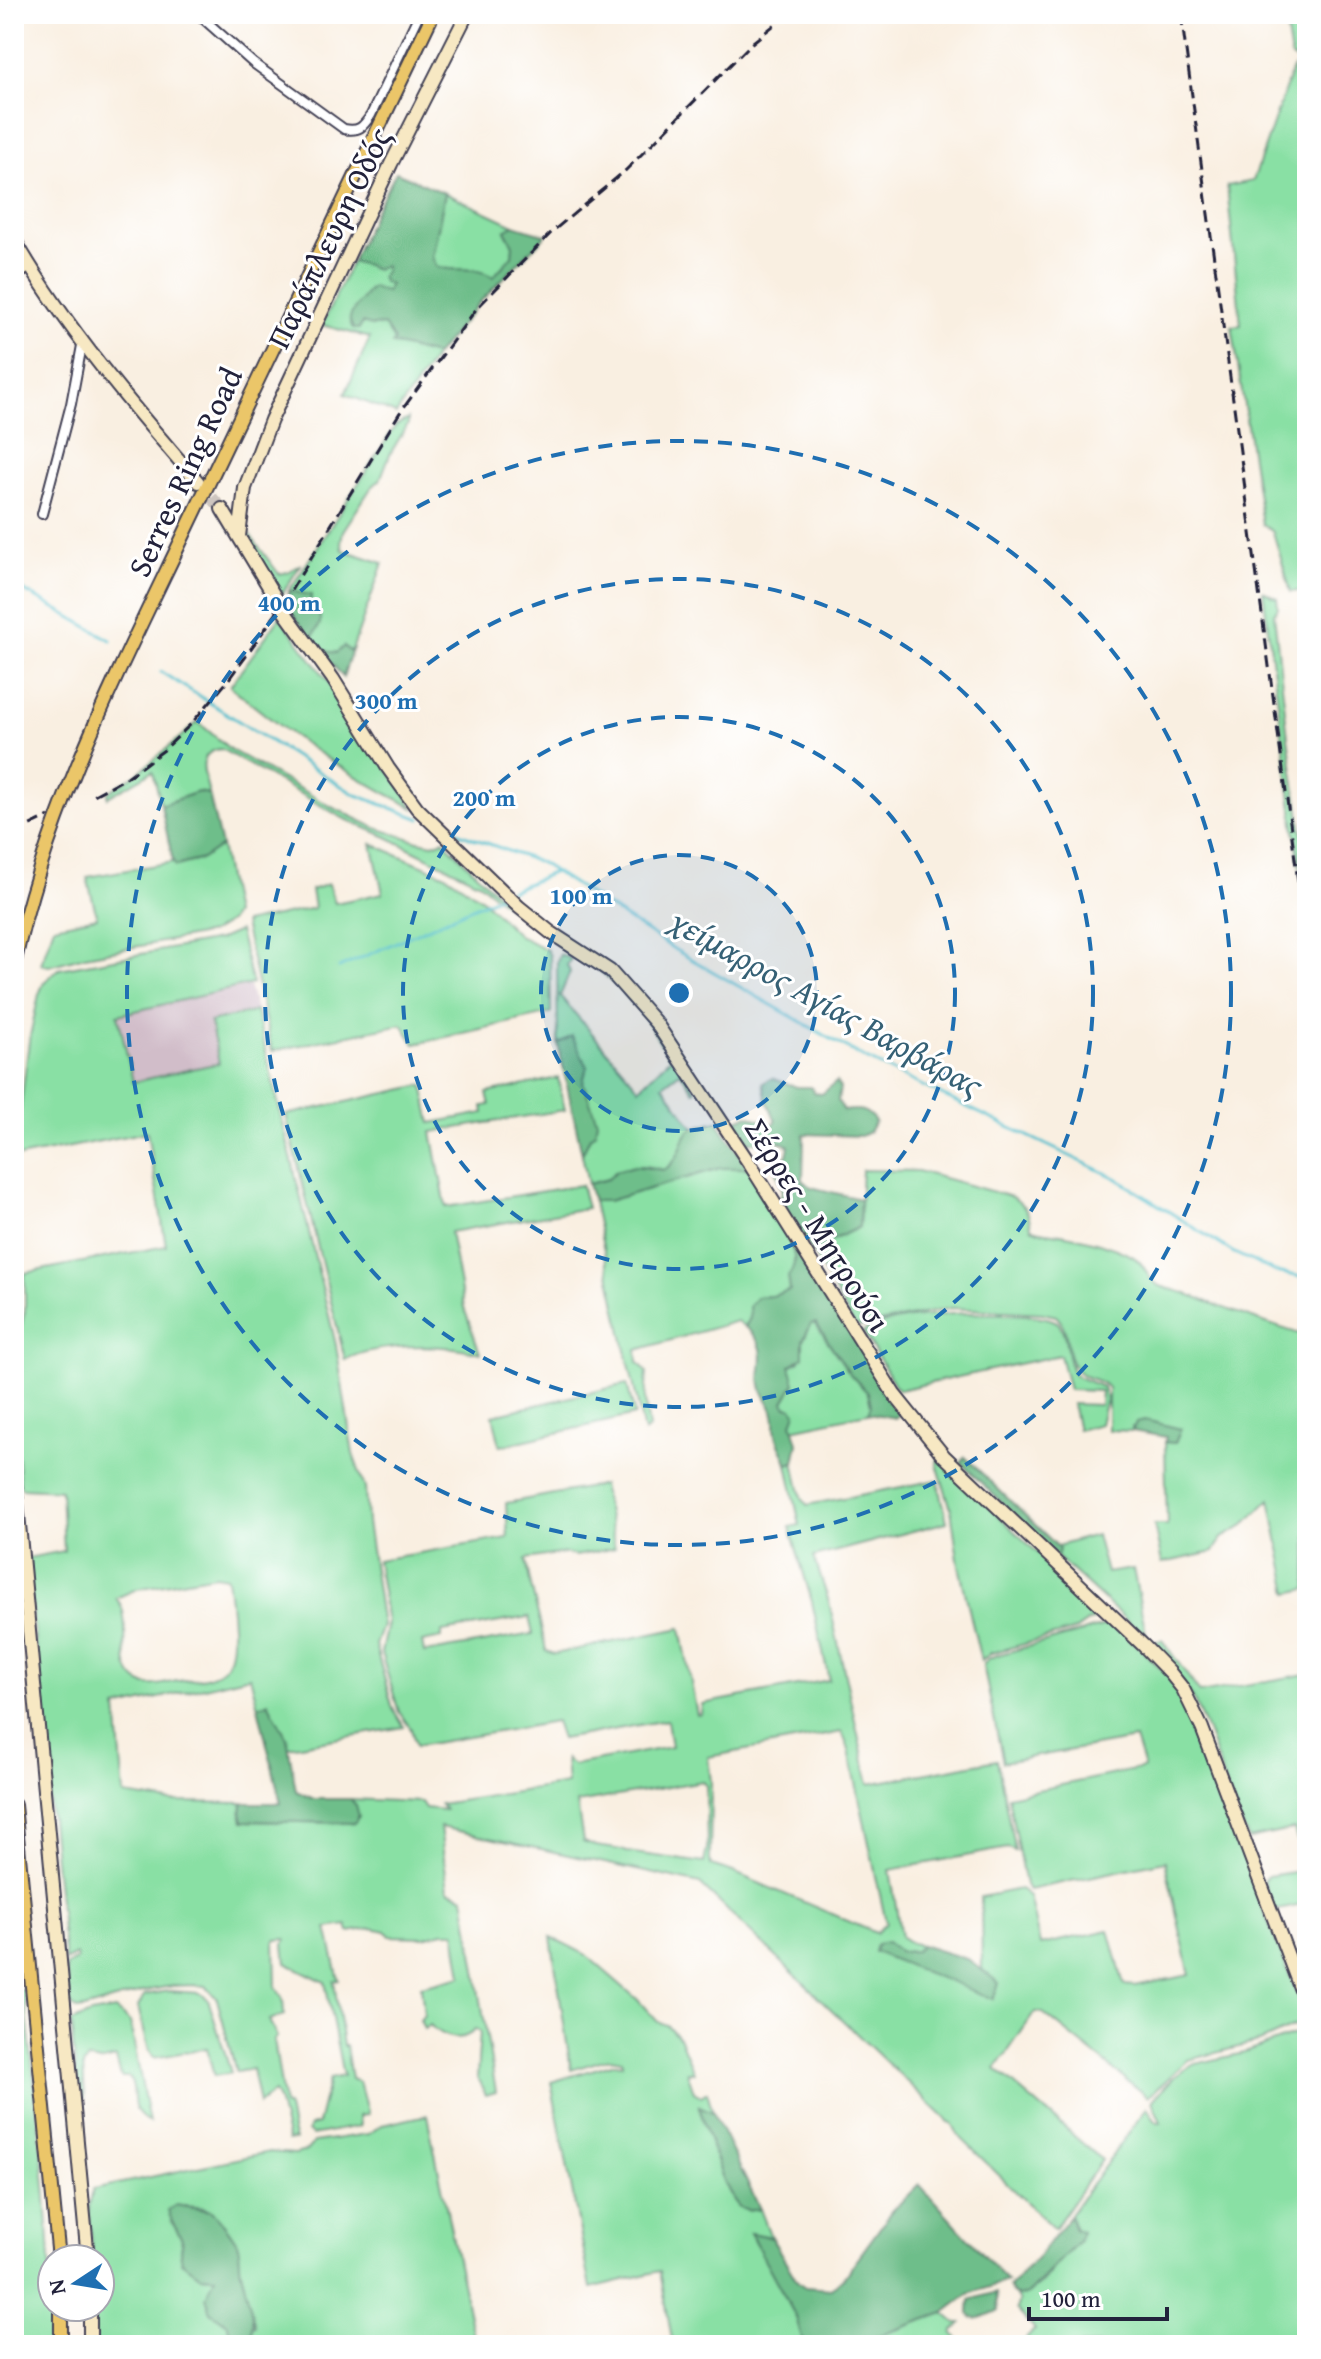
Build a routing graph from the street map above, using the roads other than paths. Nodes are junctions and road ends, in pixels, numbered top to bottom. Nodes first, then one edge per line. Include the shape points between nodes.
1 (198, 14) edge
2 (419, 14) edge
3 (433, 14) edge
4 (467, 14) edge
5 (14, 239) edge
6 (29, 265) junction
7 (14, 276) edge
8 (83, 339) junction
9 (198, 482) tunnel mouth
10 (222, 509) tunnel mouth
11 (42, 514) dead end
12 (239, 536) junction
13 (14, 965) edge
14 (14, 1471) edge
15 (14, 1805) edge
16 (1307, 2006) edge
17 (57, 2243) edge
18 (86, 2243) edge
19 (61, 2323) edge
20 (90, 2323) edge
21 (61, 2345) edge
22 (90, 2345) edge

1 - 2 street via 270,77 354,131 371,115
3 - 13 main road, Serres Ring Road via 79,761 40,866
4 - 12 street, Παράπλευρη Οδός via 271,420 245,488
5 - 6 street
6 - 7 street
6 - 8 street
8 - 9 street
8 - 11 street
10 - 12 street, Σέρρες - Μητρούσι
12 - 16 street, Σέρρες - Μητρούσι via 417,808 519,907 595,959 629,990 680,1056 915,1423 1183,1689
14 - 18 street
15 - 17 main road
19 - 21 main road
20 - 22 street

